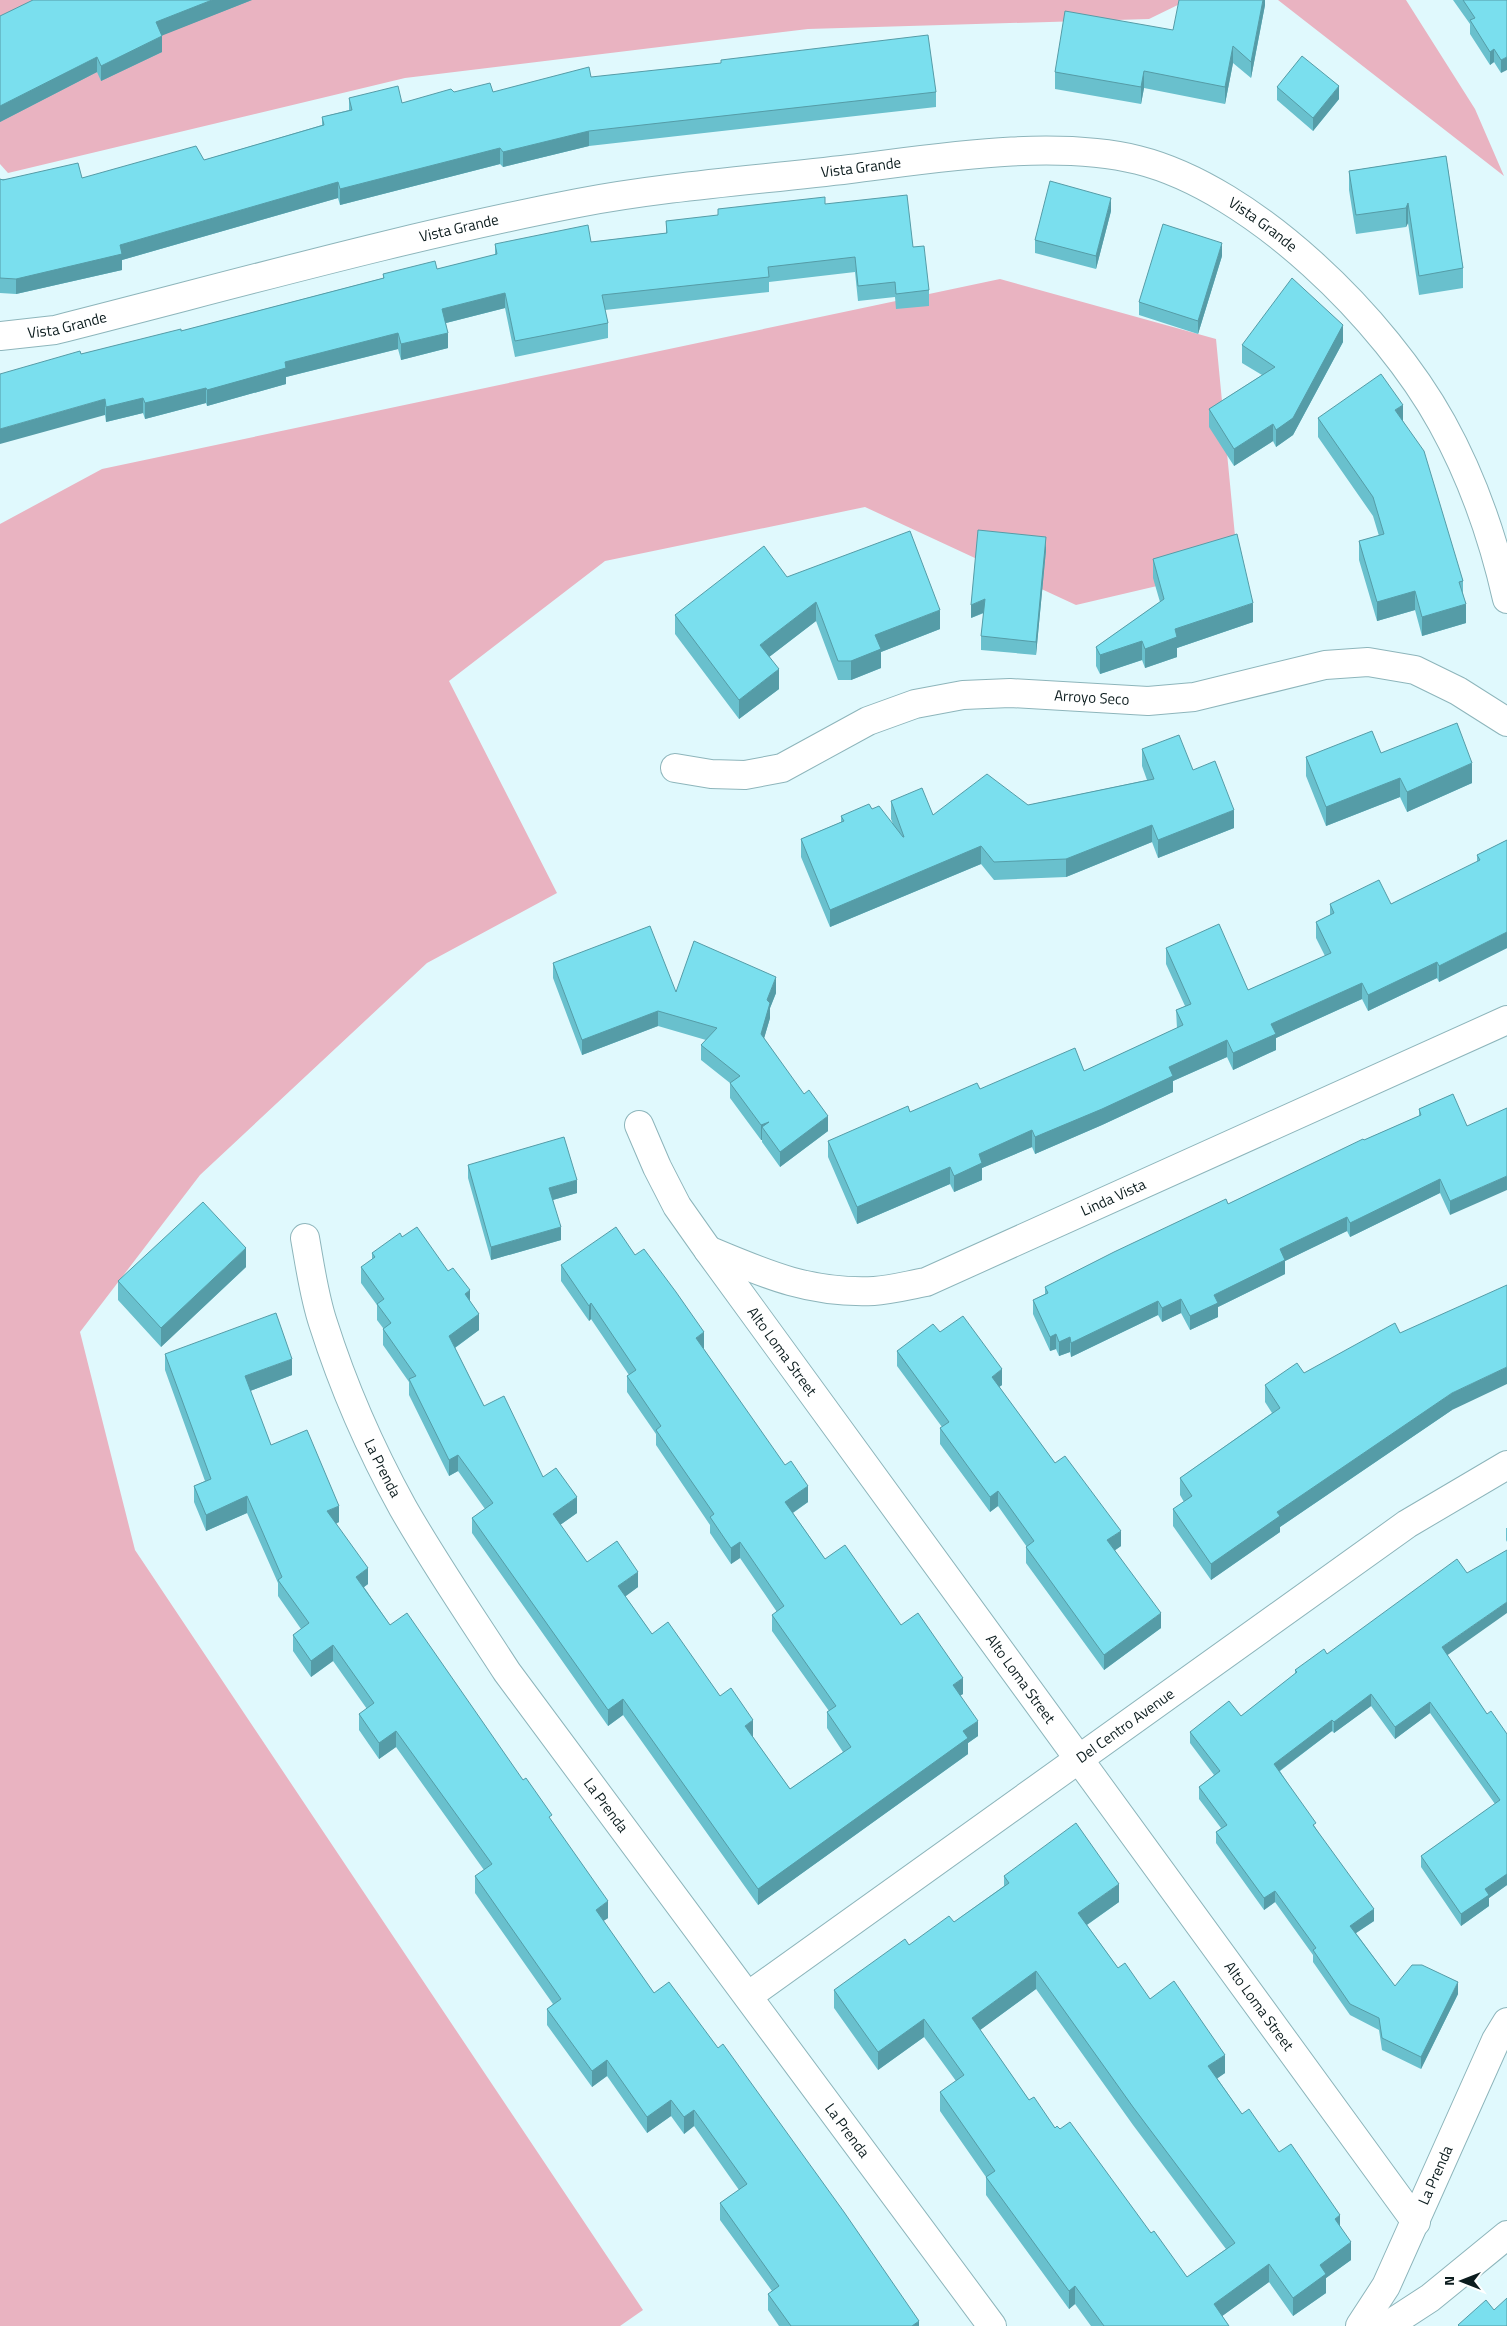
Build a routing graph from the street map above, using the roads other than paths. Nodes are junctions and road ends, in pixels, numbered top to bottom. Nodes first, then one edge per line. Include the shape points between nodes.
1 (0, 336) edge
2 (1507, 599) edge
3 (1507, 722) edge
4 (675, 768) dead end
5 (1507, 1020) edge
6 (639, 1125) dead end
7 (305, 1238) dead end
8 (708, 1250) junction
9 (1507, 1465) edge
10 (1079, 1759) junction
11 (748, 1996) junction
12 (1507, 2022) edge
13 (1416, 2222) junction
14 (1507, 2236) edge
15 (992, 2326) edge
16 (1360, 2326) edge
17 (1387, 2326) edge

1 - 2 street, Vista Grande via 55,330 494,220 585,202 919,161 1026,152 1085,152 1140,161 1196,181 1257,219 1359,310 1405,366 1442,422 1474,486 1495,548
3 - 4 street, Arroyo Seco via 1458,690 1415,670 1368,662 1325,665 1194,697 1148,701 1010,693 963,695 915,704 868,721 782,768 745,775
5 - 8 street, Linda Vista via 926,1282 874,1291 823,1289 773,1278
6 - 8 street, Alto Loma Street via 677,1206
7 - 11 street, La Prenda via 323,1323 358,1413 403,1507 507,1672
8 - 10 street, Alto Loma Street
9 - 10 street, Del Centro Avenue via 1407,1524
10 - 11 street, Del Centro Avenue
10 - 13 street, Alto Loma Street
11 - 15 street, La Prenda
12 - 13 street, La Prenda via 1496,2040
13 - 16 street, La Prenda via 1386,2286
14 - 17 street via 1430,2298

